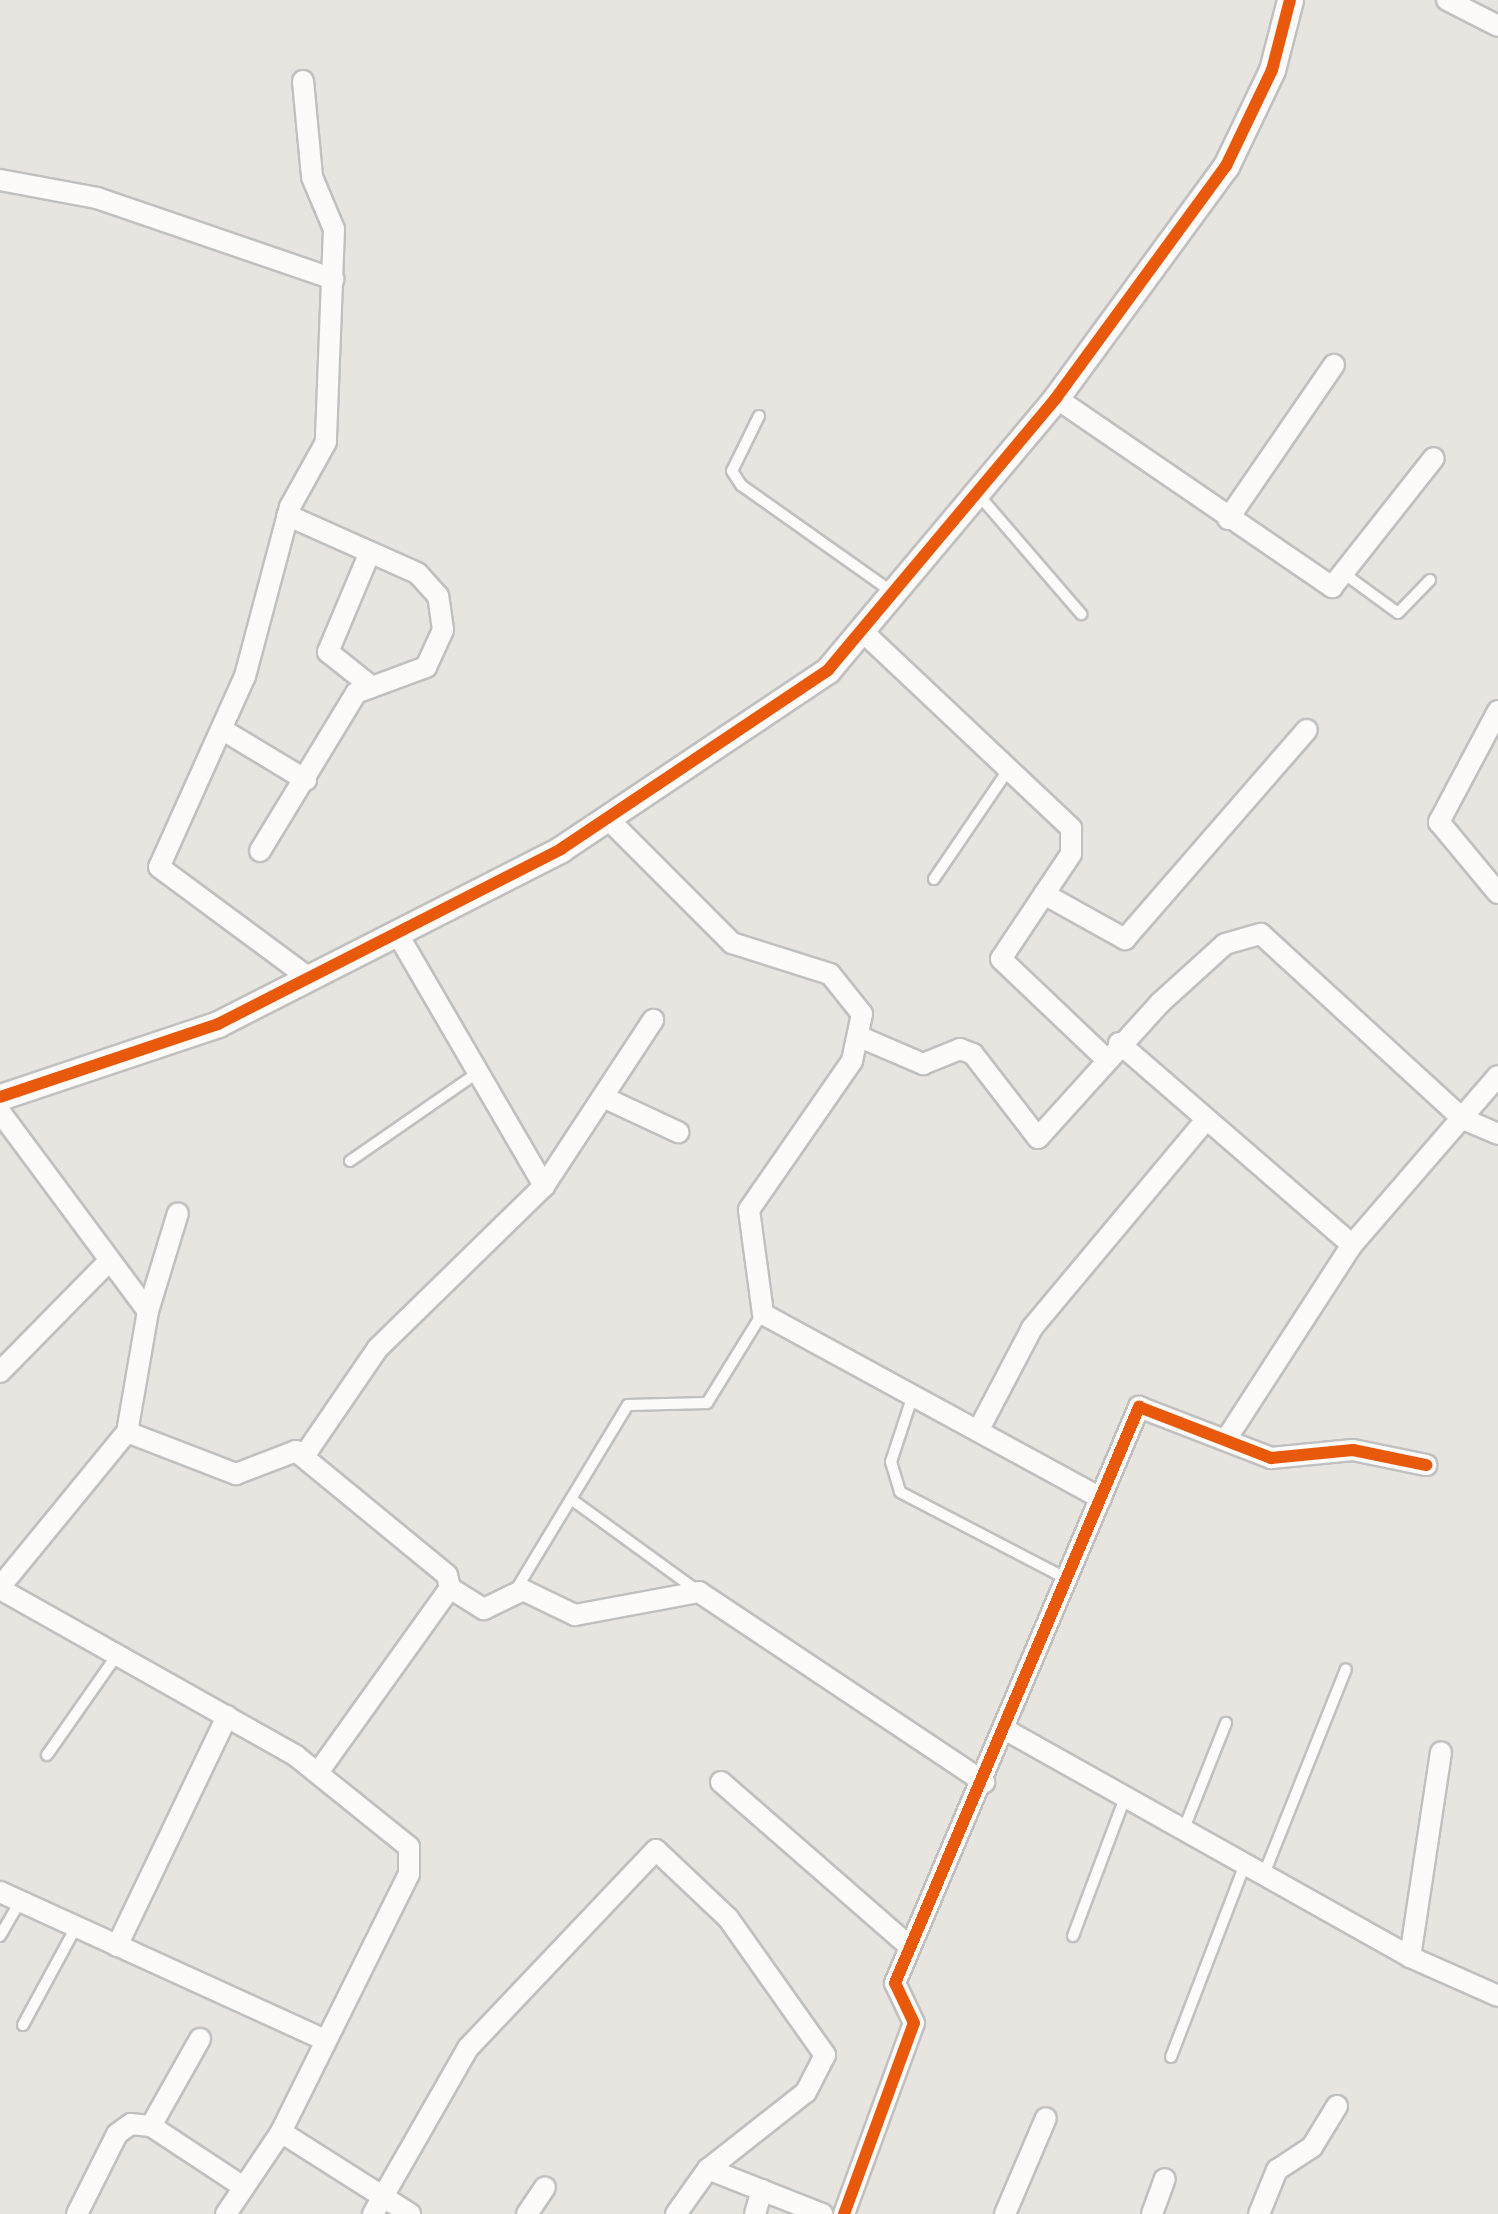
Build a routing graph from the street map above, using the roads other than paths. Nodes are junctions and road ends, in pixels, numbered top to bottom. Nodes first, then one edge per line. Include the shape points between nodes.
1 (1290, 0) edge
2 (1448, 0) edge
3 (1498, 26) edge
4 (303, 80) dead end
5 (0, 180) edge
6 (334, 279) junction
7 (1334, 366) dead end
8 (1056, 398) junction
9 (759, 416) dead end
10 (1434, 458) dead end
11 (977, 492) junction
12 (287, 515) junction
13 (1228, 519) junction
14 (370, 552) junction
15 (1346, 575) junction
16 (1430, 580) dead end
17 (893, 592) junction
18 (1081, 614) dead end
19 (862, 630) junction
20 (366, 683) junction
21 (1498, 712) edge
22 (222, 730) junction
23 (1308, 730) dead end
24 (1008, 769) junction
25 (306, 780) junction
26 (607, 818) junction
27 (260, 851) dead end
28 (934, 879) dead end
29 (1044, 894) junction
30 (1498, 894) edge
31 (396, 934) junction
32 (309, 978) junction
33 (653, 1020) dead end
34 (860, 1037) junction
35 (1112, 1050) junction
36 (477, 1073) junction
37 (1498, 1076) edge
38 (0, 1097) edge
39 (605, 1098) junction
40 (0, 1112) edge
41 (1463, 1119) junction
42 (1206, 1121) junction
43 (678, 1132) dead end
44 (1498, 1134) edge
45 (350, 1161) dead end
46 (544, 1186) junction
47 (178, 1213) dead end
48 (1352, 1245) junction
49 (106, 1264) junction
50 (148, 1312) junction
51 (763, 1314) junction
52 (0, 1372) edge
53 (912, 1398) junction
54 (978, 1431) junction
55 (126, 1432) junction
56 (1227, 1438) junction
57 (304, 1456) junction
58 (1426, 1465) dead end
59 (571, 1498) junction
60 (1101, 1498) junction
61 (1065, 1578) junction
62 (0, 1588) edge
63 (450, 1588) junction
64 (517, 1589) junction
65 (699, 1592) junction
66 (117, 1654) junction
67 (1346, 1670) dead end
68 (227, 1716) junction
69 (1226, 1723) dead end
70 (1006, 1730) junction
71 (1441, 1752) dead end
72 (47, 1755) dead end
73 (318, 1771) junction
74 (721, 1782) dead end
75 (984, 1782) junction
76 (1126, 1794) junction
77 (1185, 1826) junction
78 (1256, 1864) junction
79 (0, 1892) edge
80 (20, 1901) junction
81 (76, 1927) junction
82 (0, 1936) edge
83 (1073, 1936) dead end
84 (117, 1946) junction
85 (910, 1947) junction
86 (1410, 1957) junction
87 (1498, 1996) edge
88 (23, 2026) dead end
89 (200, 2039) dead end
90 (322, 2039) junction
91 (1171, 2057) dead end
92 (1337, 2106) dead end
93 (1046, 2118) dead end
94 (151, 2126) junction
95 (281, 2132) junction
96 (708, 2169) junction
97 (1165, 2180) dead end
98 (242, 2186) junction
99 (545, 2187) dead end
100 (762, 2190) junction
101 (378, 2205) edge
102 (78, 2214) edge
103 (226, 2214) edge
104 (410, 2214) edge
105 (527, 2214) edge
106 (676, 2214) edge
107 (755, 2214) edge
108 (822, 2214) edge
109 (844, 2214) edge
110 (1005, 2214) edge
111 (1152, 2214) edge
112 (1259, 2214) edge

1 - 8 street via 1272,70 1226,166
2 - 3 street
4 - 6 street via 312,177 334,229
5 - 6 street via 97,198
6 - 12 street via 326,442
7 - 13 street
8 - 11 street
8 - 13 street
9 - 17 lane via 732,470 742,485
10 - 15 street
11 - 17 street
11 - 18 lane
12 - 14 street
12 - 22 street
13 - 15 street via 1324,586
14 - 20 street via 328,652
14 - 20 street via 428,582 443,630 426,667
15 - 16 lane via 1398,613
17 - 19 street
19 - 24 street
19 - 26 street via 828,670
20 - 25 street
21 - 30 street via 1438,822
22 - 25 street
22 - 32 street via 160,872
23 - 29 street via 1125,939
24 - 28 lane
24 - 29 street via 1076,839
25 - 27 street
26 - 31 street
26 - 34 street via 732,942 786,955 848,986 862,1014
29 - 35 street via 1001,960
31 - 32 street
31 - 36 street
32 - 38 street via 218,1024
33 - 39 street
34 - 35 street via 923,1064 960,1049 973,1054 1038,1138
34 - 51 street via 852,1061 756,1190 750,1239
35 - 41 street via 1225,944 1261,934
35 - 42 street
36 - 45 lane
36 - 46 street
37 - 41 street
39 - 43 street
39 - 46 street
40 - 49 street
41 - 44 street
41 - 48 street
42 - 48 street
42 - 54 street via 1032,1328
46 - 57 street via 378,1348
47 - 50 street
48 - 56 street
49 - 50 street
49 - 52 street
50 - 55 street
51 - 53 street
51 - 59 lane via 708,1402 628,1405
53 - 54 street
53 - 61 lane via 891,1462 900,1492
54 - 60 street
55 - 57 street via 220,1472 236,1474 277,1452
55 - 62 street
56 - 58 street via 1281,1460 1340,1449
56 - 60 street via 1142,1405
57 - 63 street via 443,1570
59 - 64 lane
59 - 65 lane
60 - 61 street
61 - 70 street
62 - 66 street
63 - 64 street via 484,1609
63 - 73 street
64 - 65 street via 575,1614
65 - 75 street
66 - 68 street
66 - 72 lane
67 - 78 lane
68 - 73 street
68 - 84 street
69 - 77 lane
70 - 75 street
70 - 76 street
71 - 86 street
73 - 90 street via 384,1819 410,1862
74 - 85 street
75 - 85 street
76 - 77 street
76 - 83 lane
77 - 78 street
78 - 86 street
78 - 91 lane
79 - 80 street
80 - 81 street
80 - 82 lane
81 - 84 street
81 - 88 lane
84 - 90 street
85 - 109 street via 895,1983 914,2022
86 - 87 street
89 - 94 street
90 - 95 street
92 - 112 street via 1312,2148 1278,2170
93 - 110 street
94 - 98 street
94 - 102 street via 122,2126
95 - 98 street
95 - 101 street
96 - 100 street
96 - 101 street via 806,2092 825,2052 705,1892 651,1850 486,2024
96 - 106 street
97 - 111 street
98 - 103 street
99 - 105 street
100 - 107 street
100 - 108 street
101 - 104 street

